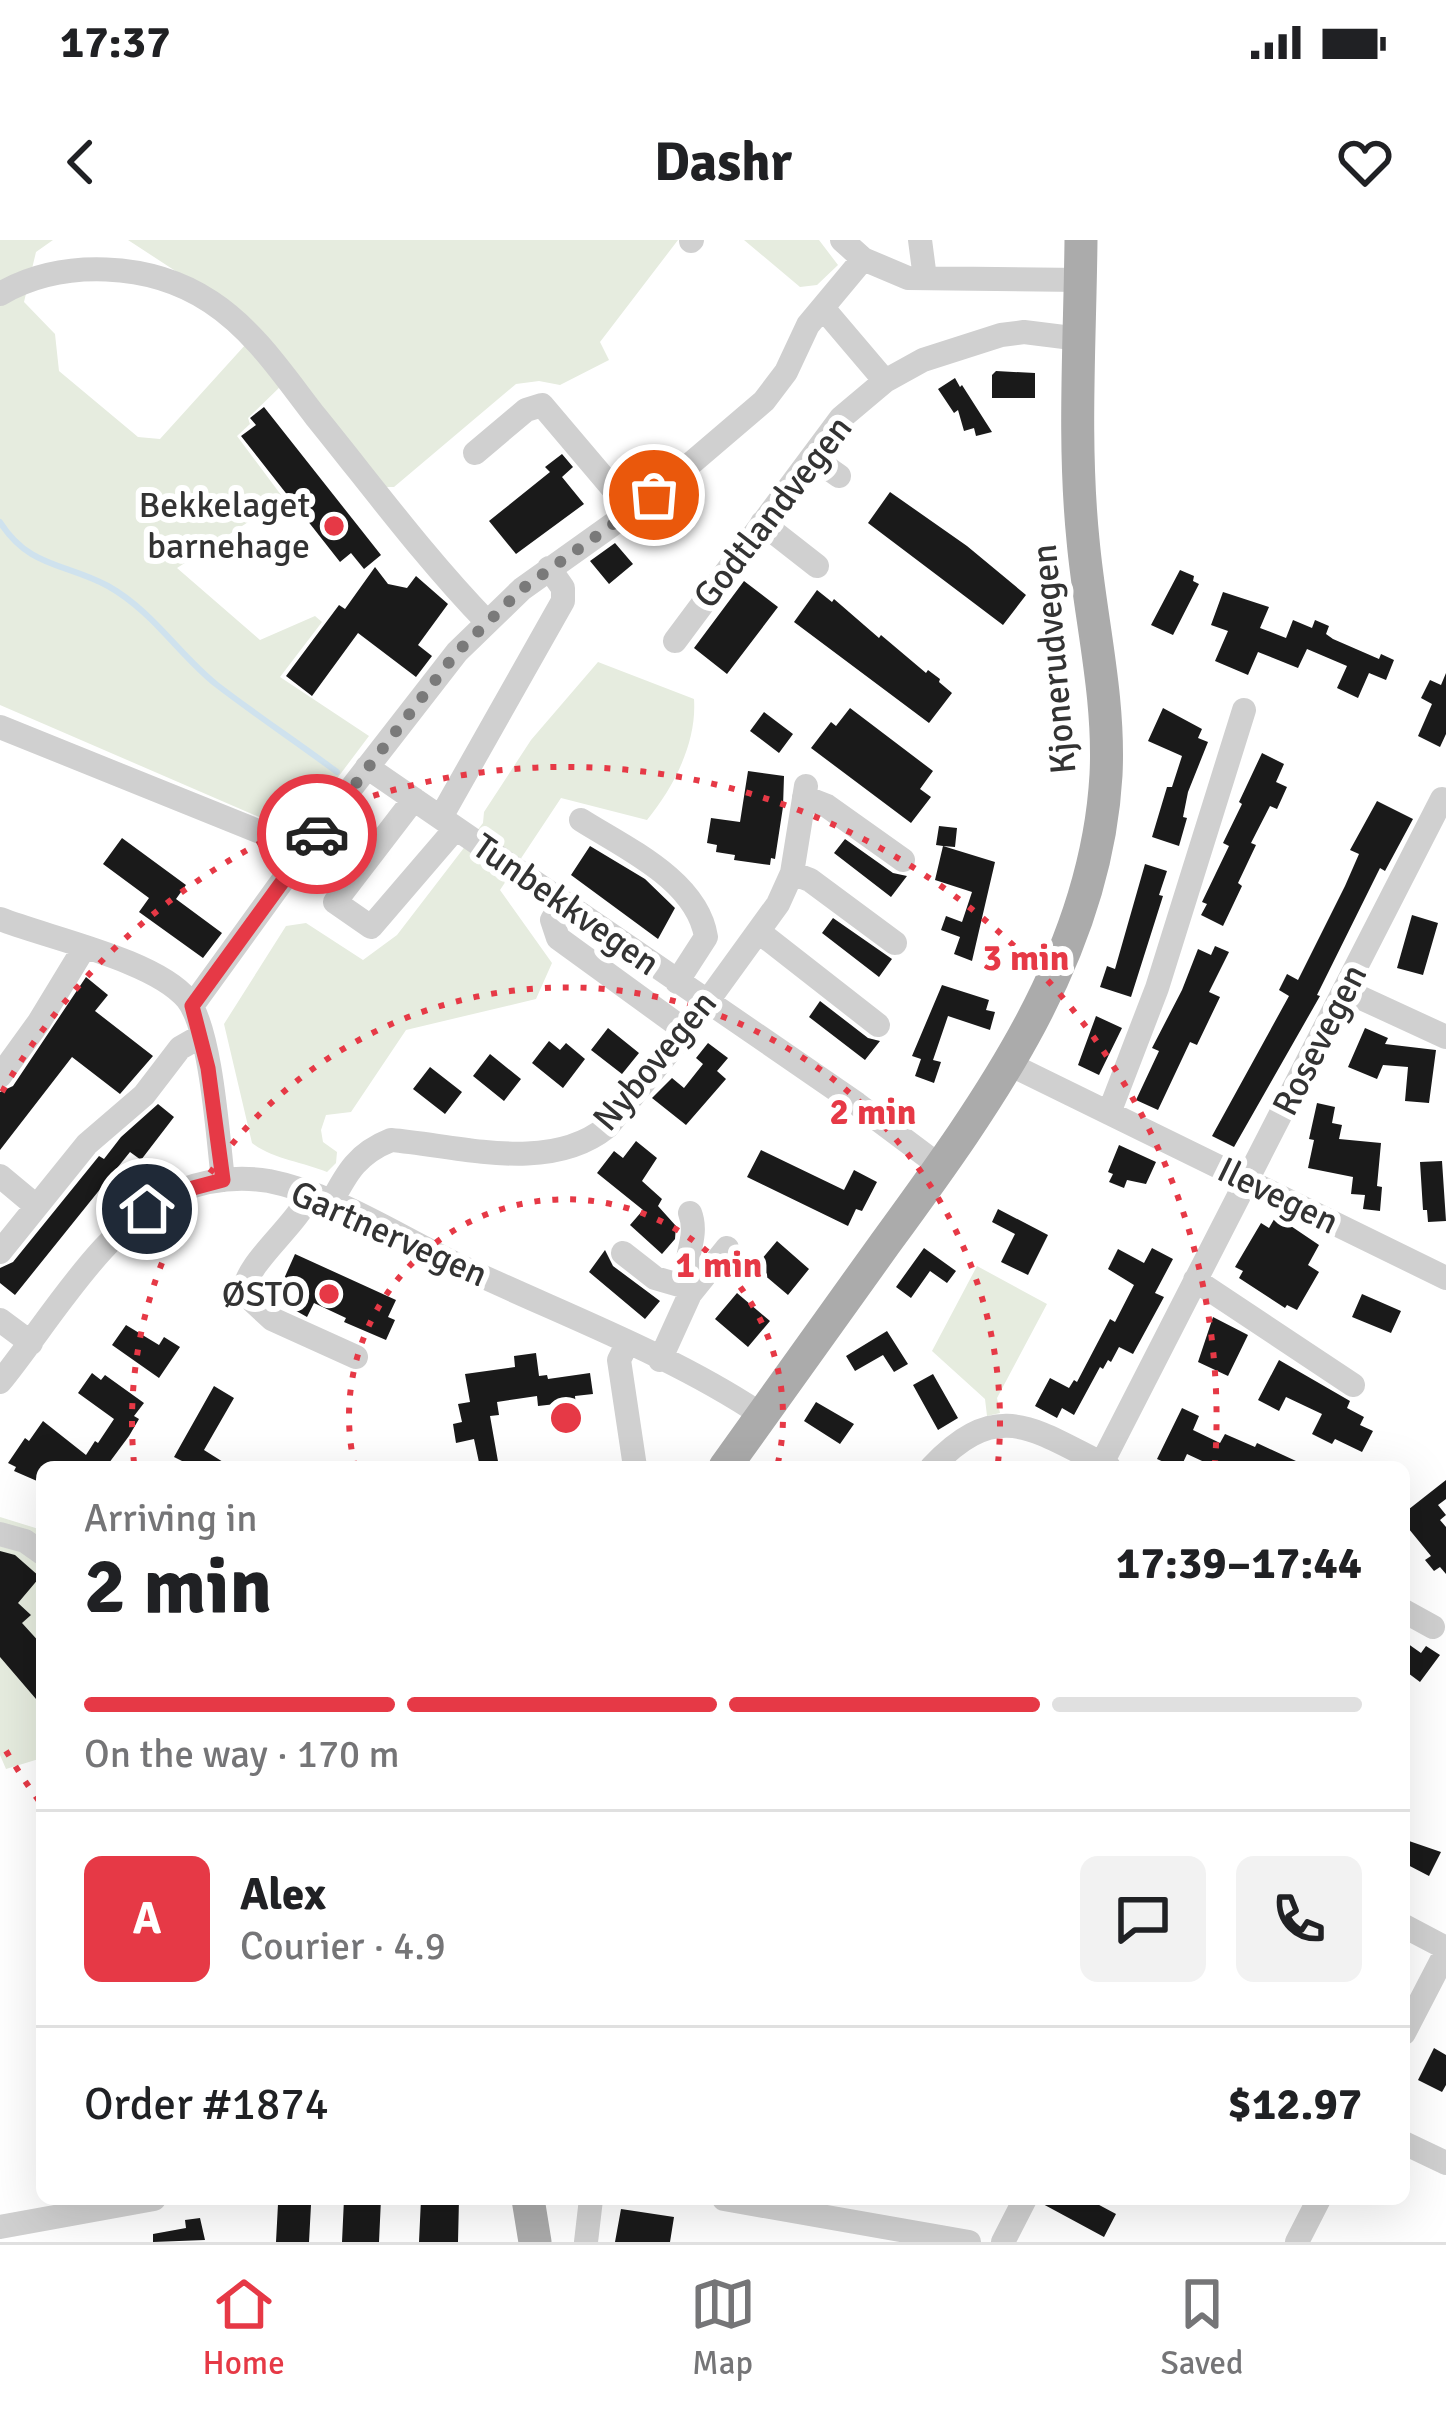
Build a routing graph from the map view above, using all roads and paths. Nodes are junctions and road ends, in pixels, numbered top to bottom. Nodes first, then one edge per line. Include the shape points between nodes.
1 (842, 240) edge
2 (920, 240) edge
3 (1082, 240) edge
4 (863, 259) junction
5 (926, 278) junction
6 (1081, 280) junction
7 (0, 294) edge
8 (823, 308) junction
9 (1080, 339) junction
10 (885, 381) junction
11 (475, 453) dead end
12 (812, 457) junction
13 (839, 476) dead end
14 (631, 511) junction
15 (762, 523) junction
16 (818, 566) dead end
17 (549, 568) junction
18 (487, 622) junction
19 (675, 641) dead end
20 (1244, 710) dead end
21 (0, 727) edge
22 (367, 767) junction
23 (413, 799) junction
24 (1442, 799) dead end
25 (581, 820) dead end
26 (448, 823) junction
27 (305, 850) junction
28 (903, 860) dead end
29 (792, 873) junction
30 (563, 902) junction
31 (0, 919) edge
32 (759, 932) junction
33 (895, 943) dead end
34 (84, 948) junction
35 (677, 982) junction
36 (1346, 991) junction
37 (707, 1004) junction
38 (192, 1006) junction
39 (878, 1024) dead end
40 (686, 1031) junction
41 (201, 1036) junction
42 (1446, 1037) edge
43 (1011, 1065) junction
44 (0, 1076) edge
45 (1109, 1113) junction
46 (941, 1168) junction
47 (0, 1176) edge
48 (223, 1180) junction
49 (1249, 1182) junction
50 (321, 1198) junction
51 (37, 1206) junction
52 (691, 1213) dead end
53 (727, 1248) dead end
54 (0, 1252) edge
55 (623, 1253) dead end
56 (1446, 1278) edge
57 (1195, 1280) junction
58 (688, 1290) junction
59 (0, 1320) edge
60 (31, 1342) junction
61 (627, 1344) junction
62 (356, 1357) dead end
63 (660, 1360) junction
64 (0, 1382) edge
65 (1353, 1385) dead end
66 (762, 1415) junction
67 (633, 1461) edge
68 (729, 1461) edge
69 (939, 1461) edge
70 (1093, 1461) edge
71 (1105, 1461) edge
72 (0, 1534) edge
73 (36, 1549) edge
74 (1410, 1614) edge
75 (1433, 1627) dead end
76 (1410, 1929) edge
77 (1446, 1950) edge
78 (1410, 2021) edge
79 (1410, 2146) edge
80 (1446, 2163) edge
81 (121, 2205) edge
82 (529, 2205) edge
83 (590, 2205) edge
84 (758, 2205) edge
85 (1022, 2205) edge
86 (1315, 2205) edge
87 (0, 2227) edge
88 (535, 2242) edge
89 (586, 2242) edge
90 (970, 2242) edge
91 (1004, 2242) edge
92 (1297, 2242) edge

1 - 4 street
2 - 5 street
3 - 6 main road, Kjonerudvegen
4 - 5 street
4 - 8 street
5 - 6 street
6 - 9 main road, Kjonerudvegen
7 - 18 street via 41,275 85,269 153,278 207,300 254,338
8 - 10 street
8 - 14 street via 764,401
9 - 10 street, Godtlandvegen via 1000,335
9 - 43 main road, Kjonerudvegen via 1082,538 1106,776 1085,890
10 - 12 street, Godtlandvegen via 841,418
11 - 14 street via 542,405
12 - 13 street
12 - 15 street, Godtlandvegen
14 - 17 street
15 - 16 street
15 - 19 street, Godtlandvegen
17 - 18 street
17 - 26 street via 563,601
18 - 22 street
20 - 45 street
21 - 27 street
22 - 23 street, Tunbekkvegen
22 - 27 street
23 - 26 street, Tunbekkvegen
23 - 26 street via 335,902 371,927
24 - 36 street, Rosevegen
25 - 35 street via 692,903 706,937
26 - 30 street, Tunbekkvegen
27 - 38 street
28 - 29 street, Nybovegen via 805,791
29 - 32 street, Nybovegen
29 - 33 street
30 - 35 street, Tunbekkvegen
30 - 40 street via 552,920 558,938
31 - 34 street
32 - 37 street, Nybovegen
32 - 39 street
34 - 38 street via 154,975
34 - 44 street
35 - 37 street, Tunbekkvegen
36 - 42 street
36 - 49 street, Rosevegen
37 - 40 street, Nybovegen
37 - 46 street, Tunbekkvegen
38 - 41 street
40 - 50 street, Nybovegen via 607,1127 576,1147 534,1153 392,1140 369,1148
41 - 48 street
41 - 51 street via 87,1144
43 - 45 street, Ilevegen
43 - 46 main road, Kjonerudvegen
45 - 49 street, Ilevegen
46 - 66 main road, Kjonerudvegen
47 - 51 street
48 - 50 street, Gartnervegen via 267,1181
48 - 60 street, Gartnervegen via 178,1192 134,1220
49 - 56 street, Ilevegen
49 - 57 street, Rosevegen
50 - 61 street, Gartnervegen
50 - 62 street, Nybovegen via 247,1276 244,1293 272,1319
51 - 54 street
52 - 58 street
53 - 58 street
55 - 58 street
57 - 65 street
57 - 71 street, Rosevegen
58 - 63 street
59 - 60 street
60 - 64 street, Gartnervegen
61 - 63 street, Gartnervegen
61 - 67 street via 620,1360
63 - 66 street, Gartnervegen
66 - 68 main road, Kjonerudvegen
69 - 70 street via 967,1435 1001,1425 1029,1429
72 - 73 street
74 - 75 street
76 - 77 street
77 - 78 street
79 - 80 street
81 - 87 street
82 - 88 main road
83 - 89 street
84 - 90 street
85 - 91 street
86 - 92 street

